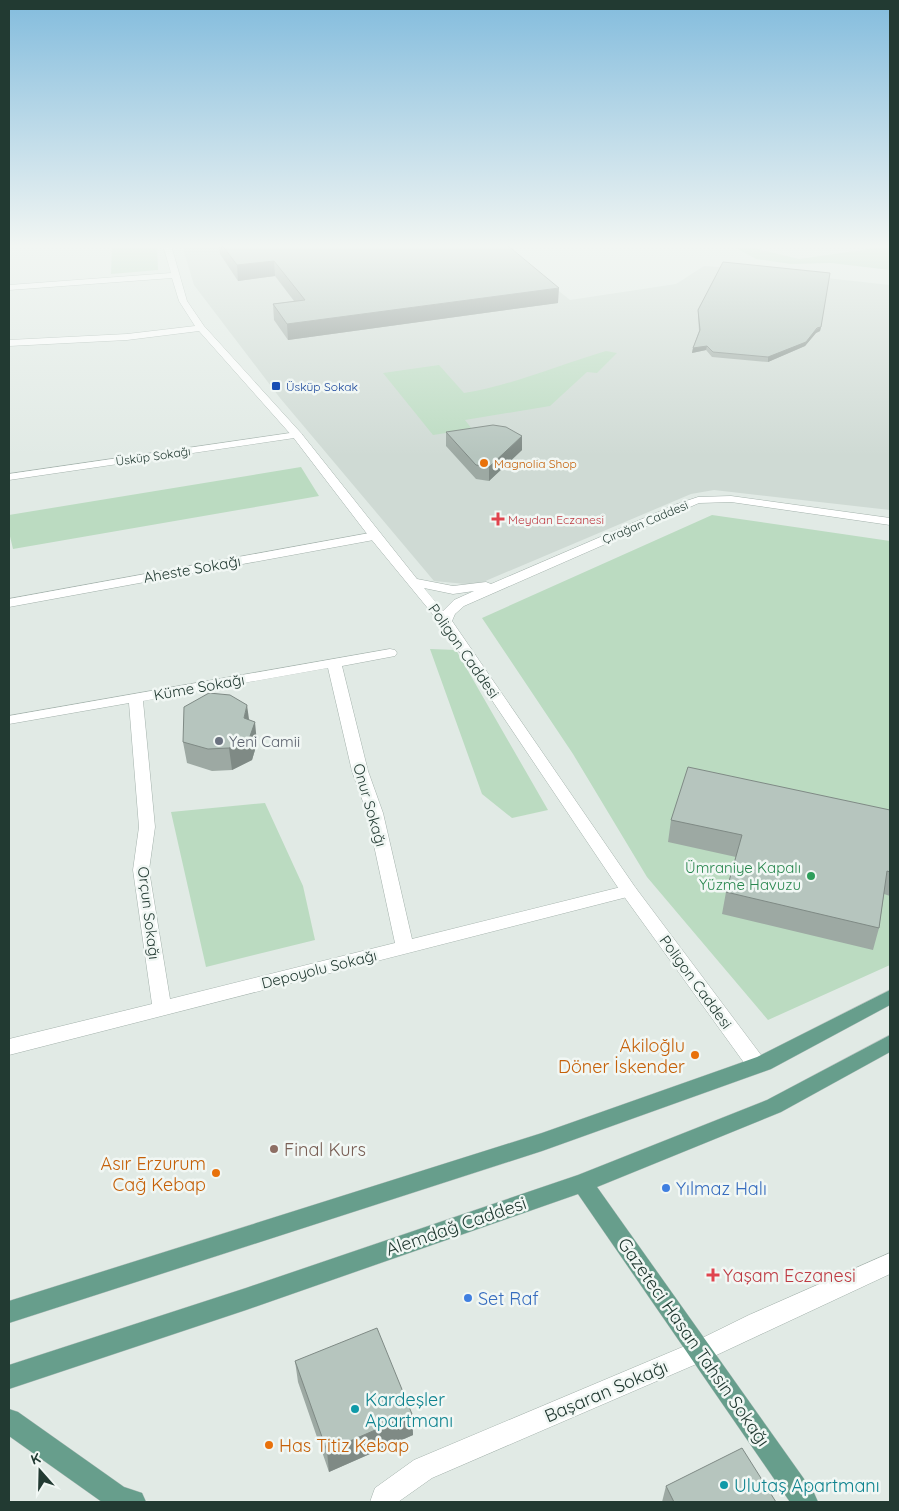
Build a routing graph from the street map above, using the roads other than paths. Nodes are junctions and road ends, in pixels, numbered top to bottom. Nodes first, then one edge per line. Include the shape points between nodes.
1 (192, 316) edge
2 (200, 328) junction
3 (9, 343) edge
4 (297, 435) junction
5 (9, 477) edge
6 (890, 521) edge
7 (375, 536) junction
8 (414, 582) junction
9 (498, 585) junction
10 (9, 603) edge
11 (445, 621) junction
12 (390, 653) dead end
13 (334, 663) junction
14 (136, 698) junction
15 (9, 720) edge
16 (629, 891) junction
17 (405, 947) junction
18 (890, 997) edge
19 (162, 1008) junction
20 (890, 1042) edge
21 (9, 1047) edge
22 (757, 1065) junction
23 (582, 1183) junction
24 (890, 1262) edge
25 (9, 1312) edge
26 (700, 1351) junction
27 (9, 1378) edge
28 (9, 1421) edge
29 (124, 1501) edge
30 (383, 1502) edge
31 (805, 1502) edge

1 - 2 street, Poligon Caddesi
2 - 3 street via 127,337
2 - 4 street, Poligon Caddesi
4 - 5 street, Üsküp Sokağı
4 - 7 street, Poligon Caddesi
6 - 9 street, Çırağan Caddesi via 731,499 698,500
7 - 8 street, Poligon Caddesi
7 - 10 street, Aheste Sokağı
8 - 9 street, Çırağan Caddesi via 454,590
8 - 11 street, Poligon Caddesi
9 - 11 street, Çırağan Caddesi via 459,604 449,612
11 - 16 street, Poligon Caddesi
12 - 13 street, Küme Sokağı
13 - 14 street, Küme Sokağı
13 - 17 street, Onur Sokağı via 360,771 375,813
14 - 15 street, Küme Sokağı
14 - 19 street, Orçun Sokağı via 147,826 141,870
16 - 17 street, Depoyolu Sokağı
16 - 22 street, Poligon Caddesi
17 - 19 street, Depoyolu Sokağı
18 - 22 main road
19 - 21 street, Depoyolu Sokağı
20 - 23 main road, Alemdağ Caddesi via 774,1106
22 - 25 main road via 542,1142
23 - 26 main road, Gazeteci Hasan Tahsin Sokağı
23 - 27 main road, Alemdağ Caddesi
24 - 26 street, Başaran Sokağı
26 - 30 street, Başaran Sokağı via 423,1469
26 - 31 main road, Gazeteci Hasan Tahsin Sokağı
28 - 29 main road

